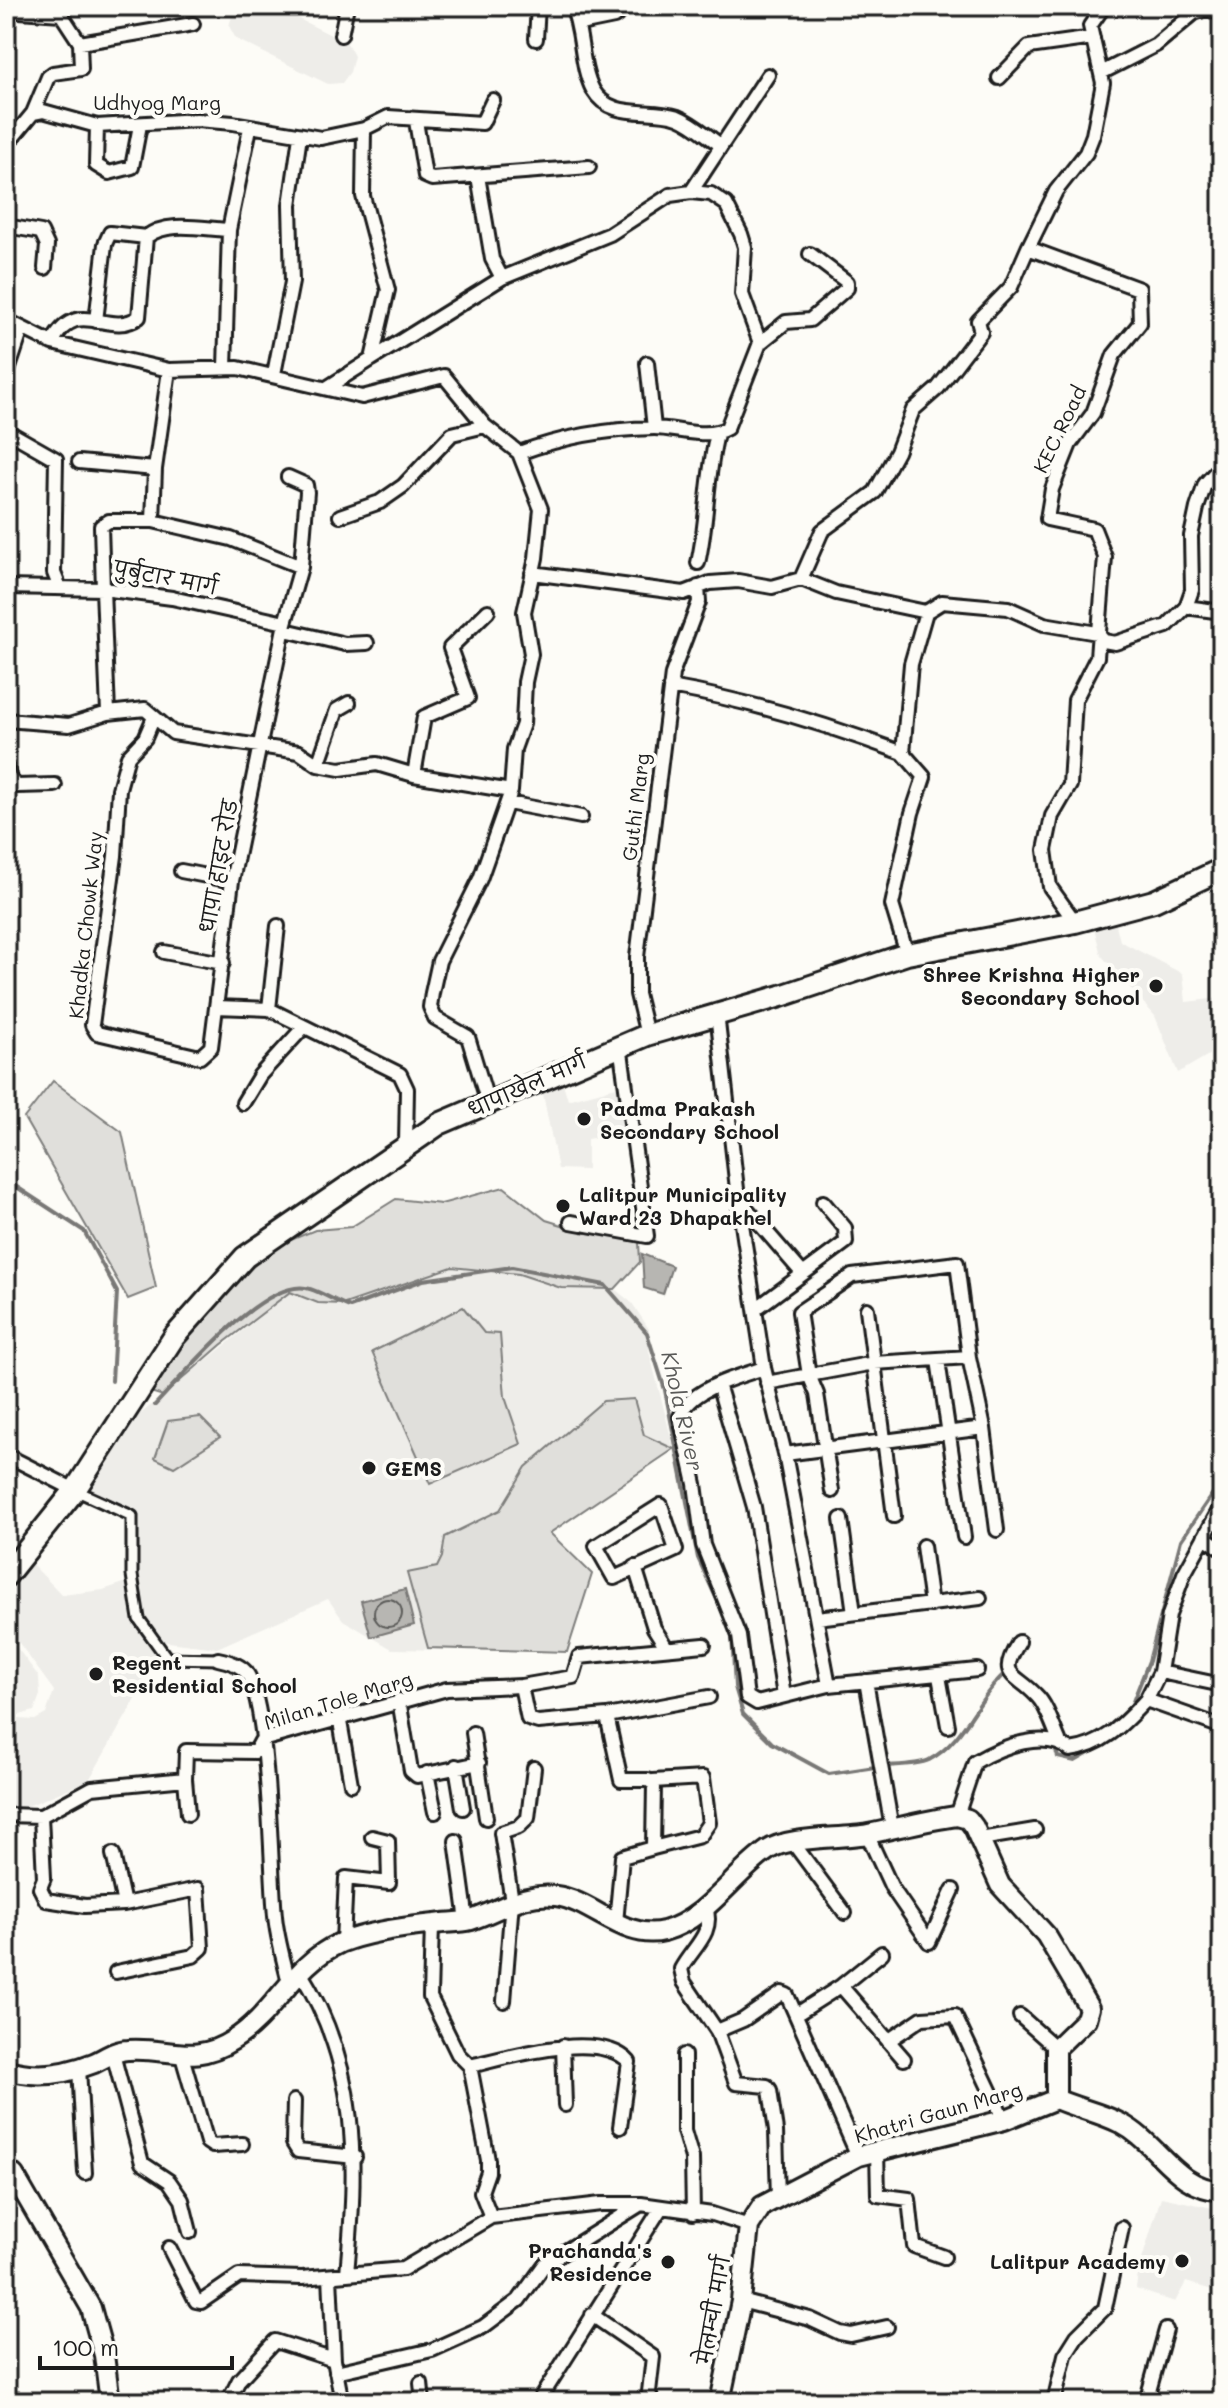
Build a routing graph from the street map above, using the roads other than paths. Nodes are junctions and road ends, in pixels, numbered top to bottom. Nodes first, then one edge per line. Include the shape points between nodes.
1 (347, 6) edge
2 (538, 6) edge
3 (572, 6) edge
4 (629, 6) edge
5 (1104, 6) edge
6 (6, 10) edge
7 (1222, 14) edge
8 (193, 24) dead end
9 (580, 24) junction
10 (341, 35) dead end
11 (1093, 38) junction
12 (536, 39) dead end
13 (80, 43) junction
14 (1101, 73) junction
15 (768, 75) dead end
16 (999, 78) dead end
17 (493, 100) dead end
18 (33, 113) junction
19 (416, 121) junction
20 (140, 125) junction
21 (97, 126) junction
22 (250, 128) junction
23 (364, 129) junction
24 (300, 136) junction
25 (6, 140) edge
26 (719, 144) junction
27 (589, 167) dead end
28 (478, 176) junction
29 (691, 192) junction
30 (6, 226) edge
31 (229, 230) junction
32 (146, 237) junction
33 (1028, 248) junction
34 (810, 254) dead end
35 (45, 268) dead end
36 (502, 278) junction
37 (6, 320) edge
38 (96, 321) junction
39 (22, 329) junction
40 (52, 343) junction
41 (760, 343) junction
42 (372, 359) junction
43 (647, 363) dead end
44 (225, 368) junction
45 (169, 370) junction
46 (272, 374) junction
47 (6, 377) edge
48 (328, 387) junction
49 (485, 426) junction
50 (654, 428) junction
51 (717, 434) junction
52 (14, 435) dead end
53 (519, 453) junction
54 (79, 462) dead end
55 (1222, 465) edge
56 (155, 469) junction
57 (288, 477) dead end
58 (340, 516) dead end
59 (153, 521) junction
60 (698, 563) dead end
61 (301, 567) junction
62 (532, 573) junction
63 (801, 579) junction
64 (6, 587) edge
65 (698, 587) junction
66 (60, 588) junction
67 (103, 589) junction
68 (1186, 607) junction
69 (488, 611) dead end
70 (926, 612) junction
71 (1222, 612) edge
72 (285, 626) junction
73 (1097, 633) junction
74 (367, 643) dead end
75 (670, 687) junction
76 (349, 703) dead end
77 (108, 713) junction
78 (154, 717) junction
79 (6, 720) edge
80 (259, 745) junction
81 (903, 753) junction
82 (6, 765) edge
83 (318, 765) junction
84 (414, 775) junction
85 (55, 785) dead end
86 (509, 797) junction
87 (581, 817) dead end
88 (1222, 869) edge
89 (181, 871) dead end
90 (232, 881) junction
91 (1075, 922) junction
92 (278, 926) dead end
93 (164, 952) dead end
94 (907, 954) junction
95 (223, 963) junction
96 (216, 1007) junction
97 (269, 1009) junction
98 (717, 1013) junction
99 (303, 1028) junction
100 (647, 1035) junction
101 (620, 1045) junction
102 (243, 1103) dead end
103 (488, 1103) junction
104 (406, 1144) junction
105 (738, 1198) junction
106 (823, 1202) dead end
107 (571, 1222) dead end
108 (803, 1274) junction
109 (757, 1308) junction
110 (867, 1309) dead end
111 (969, 1357) junction
112 (938, 1360) junction
113 (874, 1363) junction
114 (764, 1368) junction
115 (809, 1375) junction
116 (767, 1383) junction
117 (718, 1384) junction
118 (984, 1428) junction
119 (949, 1433) junction
120 (886, 1443) junction
121 (825, 1449) junction
122 (785, 1454) junction
123 (6, 1455) edge
124 (75, 1490) junction
125 (832, 1491) dead end
126 (1222, 1505) edge
127 (894, 1516) dead end
128 (841, 1519) dead end
129 (997, 1530) dead end
130 (964, 1537) dead end
131 (1204, 1537) junction
132 (923, 1546) dead end
133 (1222, 1549) edge
134 (635, 1567) junction
135 (6, 1576) edge
136 (980, 1598) dead end
137 (931, 1605) junction
138 (854, 1613) junction
139 (817, 1618) junction
140 (1019, 1642) dead end
141 (704, 1645) dead end
142 (666, 1647) junction
143 (218, 1659) joint
144 (977, 1670) dead end
145 (1160, 1672) junction
146 (939, 1676) junction
147 (866, 1681) junction
148 (829, 1685) junction
149 (1222, 1685) edge
150 (521, 1686) junction
151 (784, 1696) junction
152 (709, 1697) dead end
153 (399, 1700) junction
154 (1146, 1700) junction
155 (339, 1716) junction
156 (607, 1716) junction
157 (948, 1726) dead end
158 (1222, 1727) edge
159 (473, 1733) dead end
160 (262, 1740) junction
161 (1059, 1740) junction
162 (479, 1763) junction
163 (456, 1766) junction
164 (534, 1768) dead end
165 (427, 1773) junction
166 (185, 1779) junction
167 (653, 1781) junction
168 (351, 1784) dead end
169 (463, 1808) dead end
170 (435, 1812) dead end
171 (188, 1814) dead end
172 (6, 1815) edge
173 (41, 1816) junction
174 (957, 1816) junction
175 (486, 1818) dead end
176 (892, 1828) junction
177 (1035, 1830) dead end
178 (867, 1834) junction
179 (372, 1837) dead end
180 (980, 1839) junction
181 (791, 1840) junction
182 (456, 1841) dead end
183 (653, 1848) junction
184 (113, 1854) dead end
185 (953, 1890) dead end
186 (512, 1901) junction
187 (124, 1904) junction
188 (706, 1908) junction
189 (845, 1913) dead end
190 (467, 1921) junction
191 (616, 1923) junction
192 (432, 1924) junction
193 (343, 1942) junction
194 (882, 1953) dead end
195 (116, 1972) dead end
196 (294, 1977) junction
197 (841, 1986) junction
198 (504, 2001) dead end
199 (797, 2014) junction
200 (1020, 2016) dead end
201 (717, 2031) junction
202 (888, 2041) junction
203 (563, 2046) junction
204 (1056, 2048) junction
205 (113, 2054) junction
206 (684, 2055) dead end
207 (182, 2056) junction
208 (904, 2059) dead end
209 (470, 2066) junction
210 (79, 2068) junction
211 (6, 2069) edge
212 (1056, 2099) junction
213 (294, 2101) dead end
214 (565, 2105) dead end
215 (1004, 2120) junction
216 (620, 2127) dead end
217 (242, 2144) dead end
218 (877, 2150) junction
219 (858, 2156) junction
220 (355, 2157) junction
221 (6, 2168) edge
222 (85, 2173) dead end
223 (1222, 2191) edge
224 (778, 2198) junction
225 (641, 2204) junction
226 (661, 2208) junction
227 (693, 2213) junction
228 (491, 2217) junction
229 (749, 2226) junction
230 (1122, 2228) dead end
231 (190, 2232) dead end
232 (169, 2248) dead end
233 (944, 2257) dead end
234 (347, 2273) junction
235 (330, 2276) junction
236 (741, 2301) junction
237 (592, 2315) junction
238 (887, 2327) dead end
239 (1166, 2330) dead end
240 (335, 2366) junction
241 (421, 2383) dead end
242 (1222, 2397) edge
243 (110, 2402) edge
244 (228, 2402) edge
245 (342, 2402) edge
246 (423, 2402) edge
247 (538, 2402) edge
248 (652, 2402) edge
249 (720, 2402) edge
250 (1054, 2402) edge
251 (1146, 2402) edge
252 (1211, 2402) edge

1 - 10 street
2 - 12 street
3 - 9 street
4 - 9 street via 614,17
5 - 11 street via 1090,26
6 - 13 street via 61,14
7 - 14 street via 1207,9 1194,13 1156,45
8 - 13 street
9 - 26 street via 593,89 606,104 622,111 679,117
11 - 14 street
11 - 16 street via 1029,47
13 - 18 street via 81,69 48,77
14 - 33 street via 1086,153 1056,191
15 - 26 street
17 - 19 street, Udhyog Marg via 482,123
18 - 21 street, Udhyog Marg
18 - 25 street
19 - 23 street, Udhyog Marg via 388,117
19 - 28 street via 425,176
20 - 21 street, Udhyog Marg
20 - 21 street via 132,167 109,173 96,165
20 - 22 street, Udhyog Marg via 197,120
22 - 24 street, Udhyog Marg
22 - 31 street
23 - 24 street, Udhyog Marg via 321,138
23 - 42 street via 363,196 388,290
24 - 46 street via 290,205 292,282
26 - 29 street
27 - 28 street
28 - 36 street via 492,259
29 - 36 street via 670,195 610,234
29 - 41 street via 711,194 726,204 741,234 742,294
30 - 35 street via 41,232 47,245
31 - 32 street via 168,227
31 - 44 street
32 - 38 street via 139,317
32 - 38 street via 110,233
33 - 63 street via 1011,287 978,321 981,332 938,388 913,410 875,492 822,531
33 - 73 street, KEC Road via 1139,289 1140,323 1114,355 1093,413 1070,444 1052,489 1047,519 1086,525 1099,536 1105,574
34 - 41 street via 847,282 847,288 810,320 786,322
36 - 42 street
37 - 39 street
38 - 40 street via 74,319 62,325
39 - 40 street
39 - 47 street
40 - 45 street
41 - 51 street via 727,428
42 - 48 street
43 - 50 street
44 - 45 street
44 - 46 street
45 - 56 street
46 - 48 street
48 - 49 street via 372,397 444,376
49 - 53 street
49 - 58 street via 452,434 403,486 380,502
50 - 51 street
50 - 53 street via 560,438
51 - 60 street
52 - 66 street via 56,459 54,573
53 - 62 street via 541,509
54 - 56 street
55 - 68 street via 1205,484 1197,508 1191,536 1192,590
56 - 59 street
57 - 61 street, धापा हाइट रोड via 306,485
59 - 61 street via 231,539
59 - 67 street, पुर्बुटार मार्ग via 109,521 101,526
61 - 72 street, धापा हाइट रोड
62 - 65 street via 684,593
62 - 86 street via 524,612 531,654
63 - 65 street via 772,587 738,581
63 - 70 street via 836,593
64 - 66 street
65 - 75 street, Guthi Marg via 699,602
66 - 67 street
67 - 72 street, पुर्बुटार मार्ग via 172,598
67 - 77 street
68 - 71 street
68 - 73 street via 1167,626 1127,642 1104,641
69 - 84 street via 450,648 468,698 424,717
70 - 73 street via 942,602 1008,608 1044,624
70 - 81 street via 911,664
72 - 74 street, पुर्बुटार मार्ग via 345,644
72 - 80 street, धापा हाइट रोड
73 - 91 street, KEC Road via 1097,657 1075,700 1070,785 1052,816 1045,850 1050,887
75 - 81 street via 745,700
75 - 100 street, Guthi Marg via 637,957 637,994
76 - 83 street via 337,710
77 - 78 street via 136,708
77 - 79 street via 69,725
78 - 80 street via 173,733
78 - 96 street, Khadka Chowk Way via 145,738 128,756 119,789 92,1025 97,1033 113,1038 200,1057 211,1047
80 - 83 street via 304,754
80 - 90 street, धापा हाइट रोड
81 - 94 street via 924,777 892,905
82 - 85 street via 17,786
83 - 84 street via 340,769 377,764
84 - 86 street
86 - 87 street
86 - 103 street via 480,879 439,961 430,1007 435,1018 468,1037
88 - 91 main road, धापाखेल मार्ग via 1154,901
89 - 90 street
90 - 95 street, धापा हाइट रोड
91 - 94 main road, धापाखेल मार्ग
92 - 97 street
93 - 95 street
94 - 98 main road, धापाखेल मार्ग
95 - 96 street, धापा हाइट रोड
96 - 97 street
97 - 99 street
98 - 100 main road, धापाखेल मार्ग
98 - 105 street
99 - 102 street via 260,1075
99 - 104 street via 400,1074 407,1089
100 - 101 main road, धापाखेल मार्ग
101 - 103 main road, धापाखेल मार्ग
101 - 107 street via 647,1236
103 - 104 main road, धापाखेल मार्ग
104 - 124 main road, धापाखेल मार्ग via 245,1257 174,1337
105 - 108 street
105 - 109 street
106 - 108 street via 845,1228 846,1242
108 - 109 street
109 - 114 street
110 - 113 street
111 - 112 street
111 - 115 street via 958,1267 951,1262 852,1276 803,1307 799,1317
111 - 118 street
112 - 113 street
112 - 119 street
113 - 115 street
113 - 120 street
114 - 116 street
114 - 117 street
115 - 116 street
115 - 121 street
116 - 122 street
117 - 151 street via 754,1507
117 - 151 street via 684,1408 680,1417 703,1545 739,1636 747,1697 757,1703
118 - 119 street
118 - 129 street
119 - 120 street
119 - 130 street
120 - 121 street
120 - 127 street
121 - 122 street
121 - 125 street
122 - 139 street
123 - 124 street
124 - 135 main road, धापाखेल मार्ग
124 - 143 street via 132,1516 132,1575 139,1619 167,1658
126 - 131 street
128 - 138 street
131 - 133 street
131 - 145 street via 1169,1615
132 - 137 street
134 - 134 street via 676,1550 661,1505 596,1546 614,1578
134 - 142 street via 654,1628
136 - 137 street
137 - 138 street
138 - 139 street
139 - 148 street
140 - 161 street via 1007,1668 1037,1695
141 - 142 street
142 - 150 street, Milan Tole Marg via 579,1657 575,1675
143 - 160 street via 245,1671
144 - 146 street
145 - 149 street
145 - 154 street
146 - 147 street
146 - 157 street
147 - 148 street
147 - 176 street
148 - 151 street
150 - 153 street, Milan Tole Marg via 447,1689
150 - 156 street via 533,1722
152 - 156 street
153 - 155 street, Milan Tole Marg
153 - 165 street via 411,1771 417,1776
154 - 158 street
154 - 161 street via 1091,1748 1070,1750
155 - 160 street, Milan Tole Marg
155 - 168 street
156 - 167 street via 621,1780
159 - 162 street
160 - 166 street via 255,1752 186,1751
160 - 196 street, Milan Tole Marg via 275,1921
161 - 174 street via 991,1753 975,1762
162 - 163 street
162 - 175 street
163 - 165 street
163 - 169 street
164 - 186 street via 528,1818 501,1833
165 - 170 street
166 - 171 street
166 - 173 street via 92,1788
167 - 183 street
167 - 183 street via 703,1778 709,1823 700,1836
172 - 173 street
173 - 187 street via 41,1895 85,1906
174 - 176 main road
174 - 180 main road via 968,1819
176 - 178 main road
177 - 180 street
178 - 181 main road
178 - 185 street via 892,1888 929,1942
179 - 193 street via 388,1841 389,1883 346,1878
180 - 204 main road via 1000,1885 1046,1935 1089,2008 1086,2019
181 - 188 main road via 770,1848
181 - 189 street
182 - 190 street
183 - 191 street via 622,1857
184 - 187 street
186 - 190 main road
186 - 191 main road via 541,1894 562,1897
186 - 198 street
187 - 195 street via 198,1889 202,1948 193,1956
188 - 191 main road via 666,1930 648,1933
188 - 201 street via 707,1933 681,1969
190 - 192 main road
192 - 193 main road
192 - 209 street via 430,1997 458,2054
193 - 196 main road
194 - 197 street
196 - 207 main road via 234,2040
196 - 220 street, Milan Tole Marg via 322,2007 350,2101
197 - 199 street
197 - 202 street
199 - 201 street via 782,1993
199 - 219 street
200 - 204 street
201 - 224 street via 736,2083 770,2090
202 - 208 street
202 - 215 street via 922,2018 955,2016
203 - 209 street
203 - 214 street
203 - 216 street via 613,2050 629,2062
204 - 212 main road
205 - 207 main road via 140,2050
205 - 210 main road
205 - 231 street via 142,2163 169,2181 182,2200
206 - 227 street via 684,2131 692,2158
207 - 217 street via 207,2142
209 - 228 street via 488,2160 481,2192
210 - 211 main road via 36,2075
210 - 222 street
212 - 215 main road, Khatri Gaun Marg
212 - 223 main road via 1120,2123 1170,2170 1207,2191
213 - 220 street via 293,2143 298,2151
215 - 218 main road, Khatri Gaun Marg
218 - 219 main road, Khatri Gaun Marg
218 - 233 street via 878,2195 909,2199 914,2246
219 - 224 main road, Khatri Gaun Marg
220 - 234 street, Milan Tole Marg
221 - 243 main road via 87,2298
224 - 229 main road, Khatri Gaun Marg via 762,2206
225 - 226 street
225 - 228 street
225 - 240 street via 545,2264 519,2300 483,2327 432,2350
226 - 227 street
226 - 237 street
227 - 229 street
228 - 234 street via 403,2269
229 - 236 main road, मेलम्ची मार्ग
230 - 250 street via 1105,2308 1065,2355
232 - 235 street via 201,2302 239,2276
234 - 235 street
235 - 240 street
236 - 238 street via 851,2335
236 - 249 main road, मेलम्ची मार्ग
237 - 247 street
237 - 248 street via 653,2357
239 - 251 street
240 - 244 street via 275,2341 239,2380
240 - 245 street
241 - 246 street
242 - 252 street

